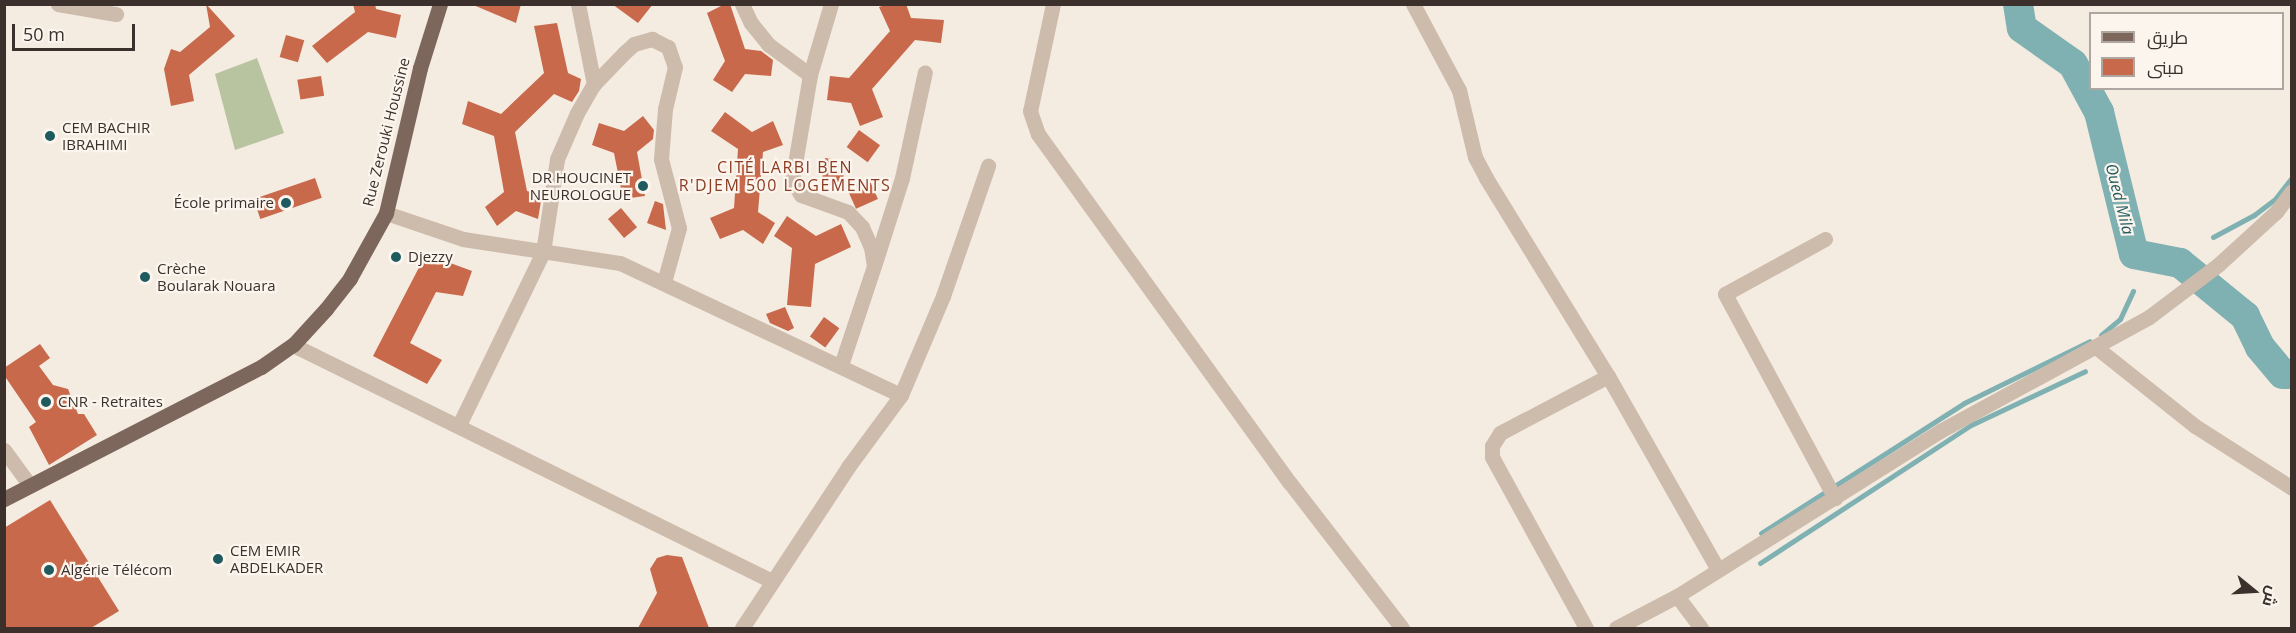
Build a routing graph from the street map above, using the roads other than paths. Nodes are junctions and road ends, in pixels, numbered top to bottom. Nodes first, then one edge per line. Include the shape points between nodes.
1 (58, 4) edge
2 (440, 4) edge
3 (578, 4) edge
4 (742, 4) edge
5 (831, 4) edge
6 (1053, 4) edge
7 (1413, 4) edge
8 (116, 14) dead end
9 (925, 72) dead end
10 (810, 75) junction
11 (594, 84) junction
12 (988, 166) dead end
13 (2292, 191) edge
14 (386, 213) junction
15 (1826, 239) dead end
16 (543, 252) junction
17 (874, 266) junction
18 (664, 282) junction
19 (293, 345) junction
20 (2097, 348) junction
21 (841, 365) junction
22 (1608, 376) junction
23 (901, 395) junction
24 (459, 425) junction
25 (4, 450) edge
26 (29, 484) junction
27 (2292, 488) edge
28 (1835, 498) junction
29 (4, 499) edge
30 (1718, 570) junction
31 (772, 581) junction
32 (1677, 596) junction
33 (758, 607) junction
34 (742, 628) edge
35 (757, 628) edge
36 (1402, 628) edge
37 (1586, 628) edge
38 (1616, 628) edge
39 (1701, 628) edge

1 - 8 street
2 - 14 main road, Rue Zerouki Houssine via 420,68
3 - 11 street
4 - 10 street via 751,23 770,45
5 - 10 street
6 - 36 street via 1030,111 1038,134 1290,483
7 - 22 street via 1459,90 1476,157 1486,178
9 - 17 street via 902,178
10 - 17 street via 792,181 801,195 848,212 862,227
11 - 16 street via 557,159
11 - 18 street via 629,48 644,40 661,41 673,55 675,67 665,109 661,159 679,228
12 - 23 street via 943,297
13 - 20 street via 2276,212 2182,294
14 - 16 street via 463,239
14 - 19 main road, Rue Zerouki Houssine via 350,278
15 - 28 street via 1725,294
16 - 18 street via 620,263
16 - 24 street
17 - 21 street
18 - 21 street via 794,347
19 - 24 street
19 - 26 main road, Rue Zerouki Houssine via 261,367
20 - 27 street via 2195,426
20 - 28 street via 1940,431
21 - 23 street
22 - 30 street
22 - 37 street via 1500,433 1492,446 1492,458
23 - 31 street
24 - 31 street
25 - 26 street
26 - 29 main road, Rue Zerouki Houssine
28 - 30 street
30 - 32 street
31 - 33 street
32 - 38 street
32 - 39 street
33 - 34 street
33 - 35 street

